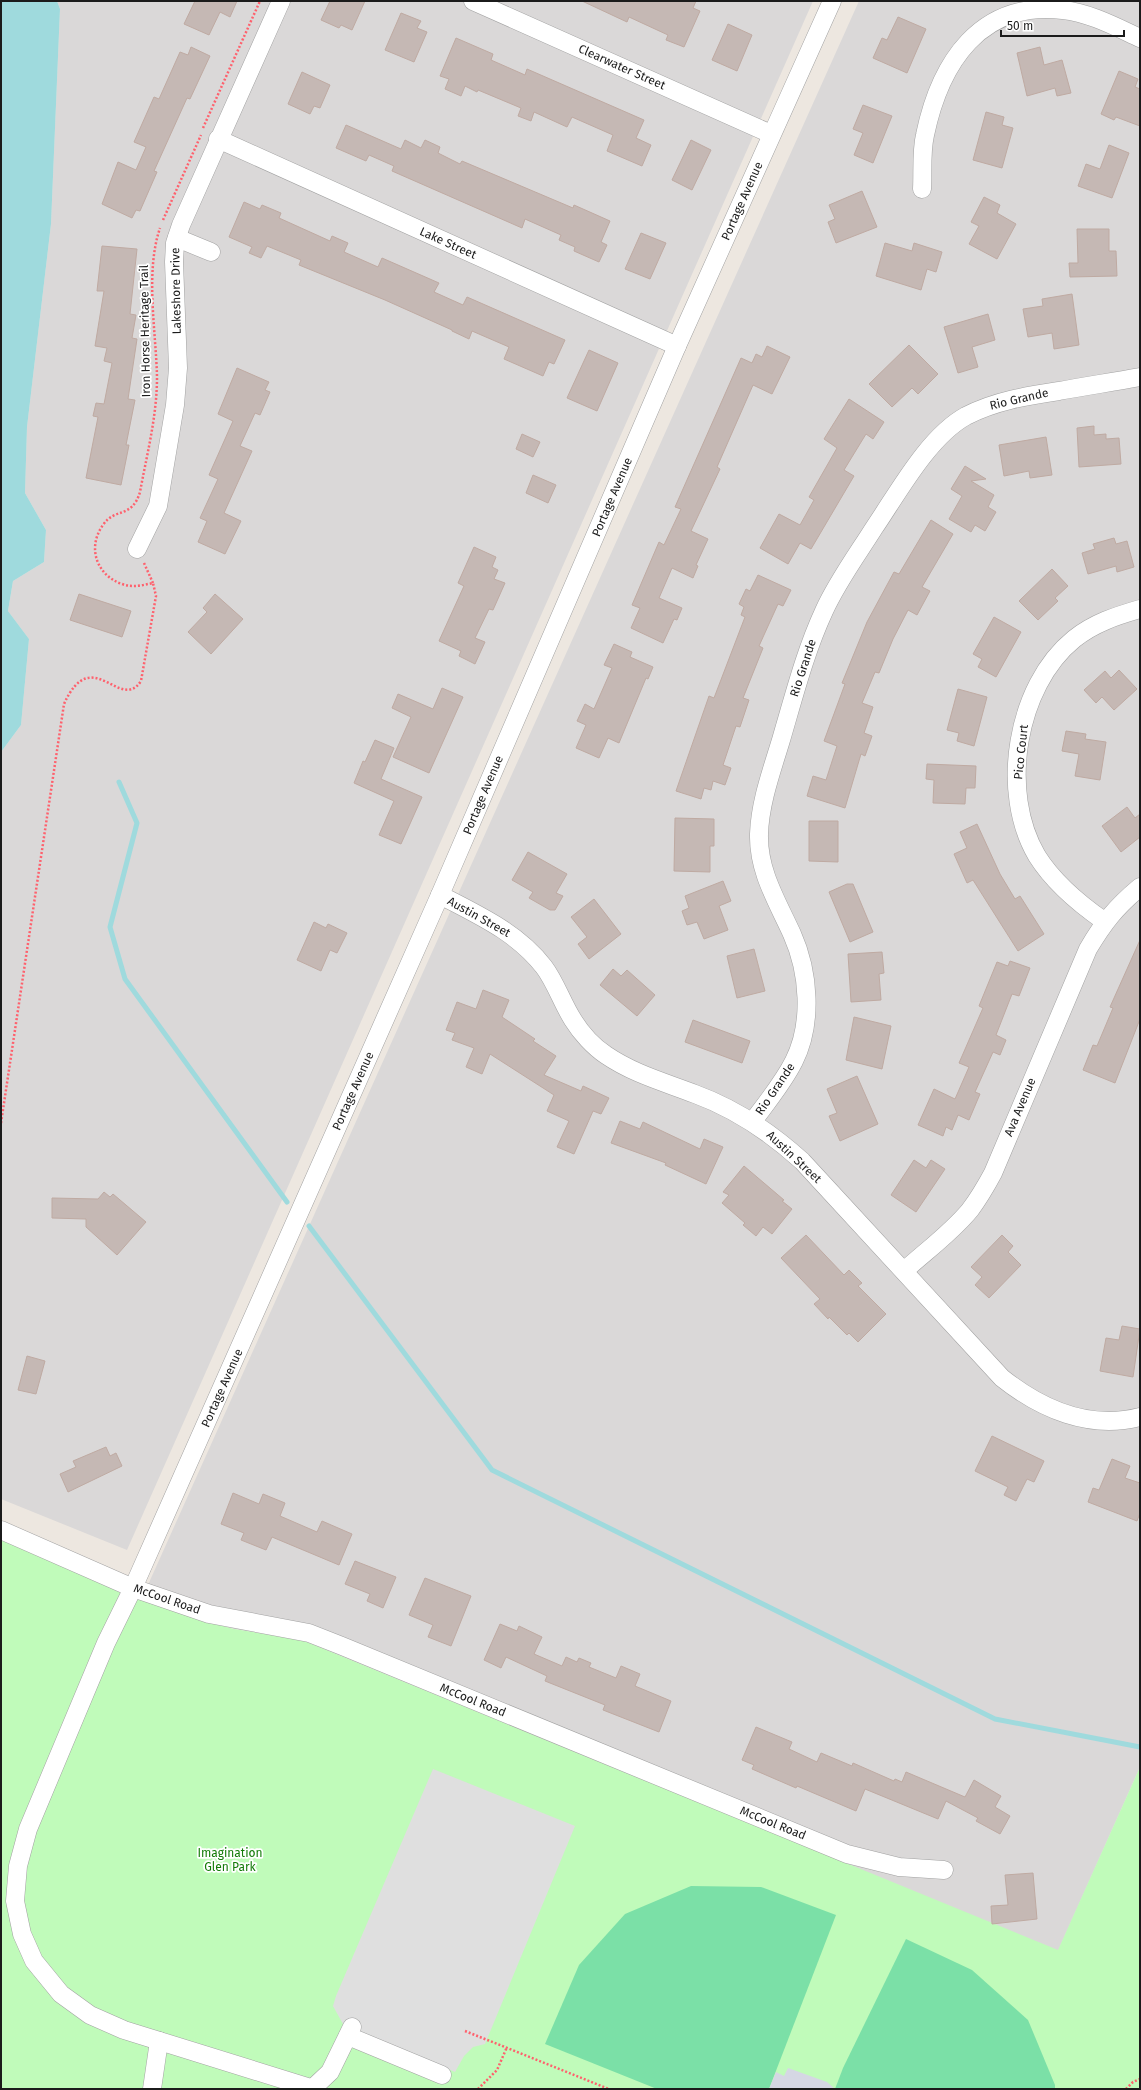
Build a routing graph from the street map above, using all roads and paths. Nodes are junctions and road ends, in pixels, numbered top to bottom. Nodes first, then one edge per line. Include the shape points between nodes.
1 (260, 1) edge
2 (280, 1) edge
3 (473, 1) edge
4 (832, 1) edge
5 (1140, 38) edge
6 (771, 134) junction
7 (218, 139) junction
8 (922, 189) dead end
9 (177, 238) junction
10 (211, 252) dead end
11 (677, 346) junction
12 (1140, 377) edge
13 (136, 549) dead end
14 (1140, 609) edge
15 (1140, 887) edge
16 (440, 895) junction
17 (1104, 921) junction
18 (753, 1121) junction
19 (1, 1123) edge
20 (904, 1270) junction
21 (1140, 1417) edge
22 (1, 1530) edge
23 (133, 1588) junction
24 (944, 1870) dead end
25 (465, 2030) dead end
26 (159, 2041) junction
27 (507, 2047) junction
28 (442, 2077) edge
29 (1140, 2079) edge
30 (152, 2089) edge
31 (314, 2089) edge
32 (478, 2089) edge
33 (609, 2089) edge
34 (1126, 2089) edge

1 - 19 path, Iron Horse Heritage Trail via 164,216 155,244 153,264 156,404 140,492 134,506 104,523 95,538 94,554 100,568 111,579 124,585 153,583 156,596 142,681 137,688 130,691 89,676 77,682 64,704
2 - 7 street, Lakeshore Drive
3 - 6 street, Clearwater Street
4 - 6 street, Portage Avenue
5 - 8 street via 1092,17 1064,10 1034,9 1007,15 984,26 963,45 944,76 925,136
6 - 11 street, Portage Avenue
7 - 9 street, Lakeshore Drive via 180,225
7 - 11 street, Lake Street
9 - 10 street
9 - 13 street, Lakeshore Drive via 174,262 178,368 175,405 158,506
11 - 16 street, Portage Avenue
12 - 18 street, Rio Grande via 1016,398 989,405 963,417 919,460 847,568 824,609 808,649 766,791 759,835 762,865 774,901 792,935 800,958 806,984 806,1010 802,1038 795,1059
14 - 17 street, Pico Court via 1091,627 1073,640 1053,661 1029,704 1019,747 1017,792 1021,816 1037,856 1054,879 1082,906
15 - 17 street, Ava Avenue
16 - 18 street, Austin Street via 513,935 528,949 544,968 573,1021 605,1054 626,1068 715,1102
16 - 23 street, Portage Avenue
17 - 20 street, Ava Avenue via 1088,949 983,1192 951,1229
18 - 20 street, Austin Street via 802,1161
20 - 21 street, Austin Street via 1002,1378 1037,1403 1087,1420 1130,1420
22 - 23 street, McCool Road
23 - 24 street, McCool Road via 209,1614 309,1633 847,1854 899,1867
23 - 26 street, Portage Avenue via 106,1643 28,1829 18,1866 15,1901 22,1934 34,1961 61,1994 90,2015 124,2030
25 - 27 path
26 - 30 street
26 - 31 street, Portage Avenue
27 - 32 path via 497,2070
27 - 33 path
28 - 31 street via 350,2032 330,2072
29 - 34 path

